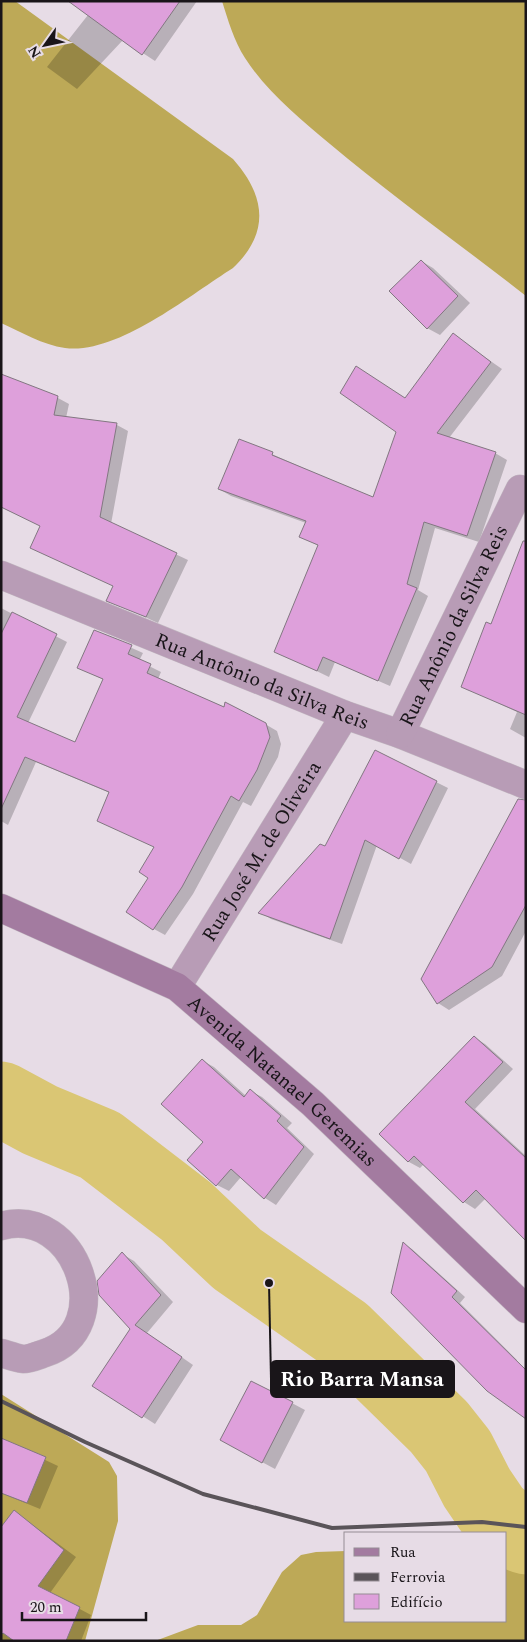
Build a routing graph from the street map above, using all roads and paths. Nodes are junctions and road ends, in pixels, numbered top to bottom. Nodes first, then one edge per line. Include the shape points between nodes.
1 (520, 489) dead end
2 (1, 574) edge
3 (345, 715) junction
4 (400, 734) junction
5 (526, 785) edge
6 (1, 908) edge
7 (177, 986) junction
8 (1, 1226) edge
9 (526, 1309) edge
10 (1, 1353) edge

1 - 4 street, Rua Anônio da Silva Reis
2 - 3 street, Rua Antônio da Silva Reis
3 - 4 street, Rua Antônio da Silva Reis
3 - 7 street, Rua José M. de Oliveira
4 - 5 street, Rua Antônio da Silva Reis
6 - 7 street, Avenida Natanael Geremias
7 - 9 street, Avenida Natanael Geremias via 313,1104
8 - 10 street via 31,1226 52,1234 69,1250 80,1270 84,1293 76,1330 63,1344 24,1359

